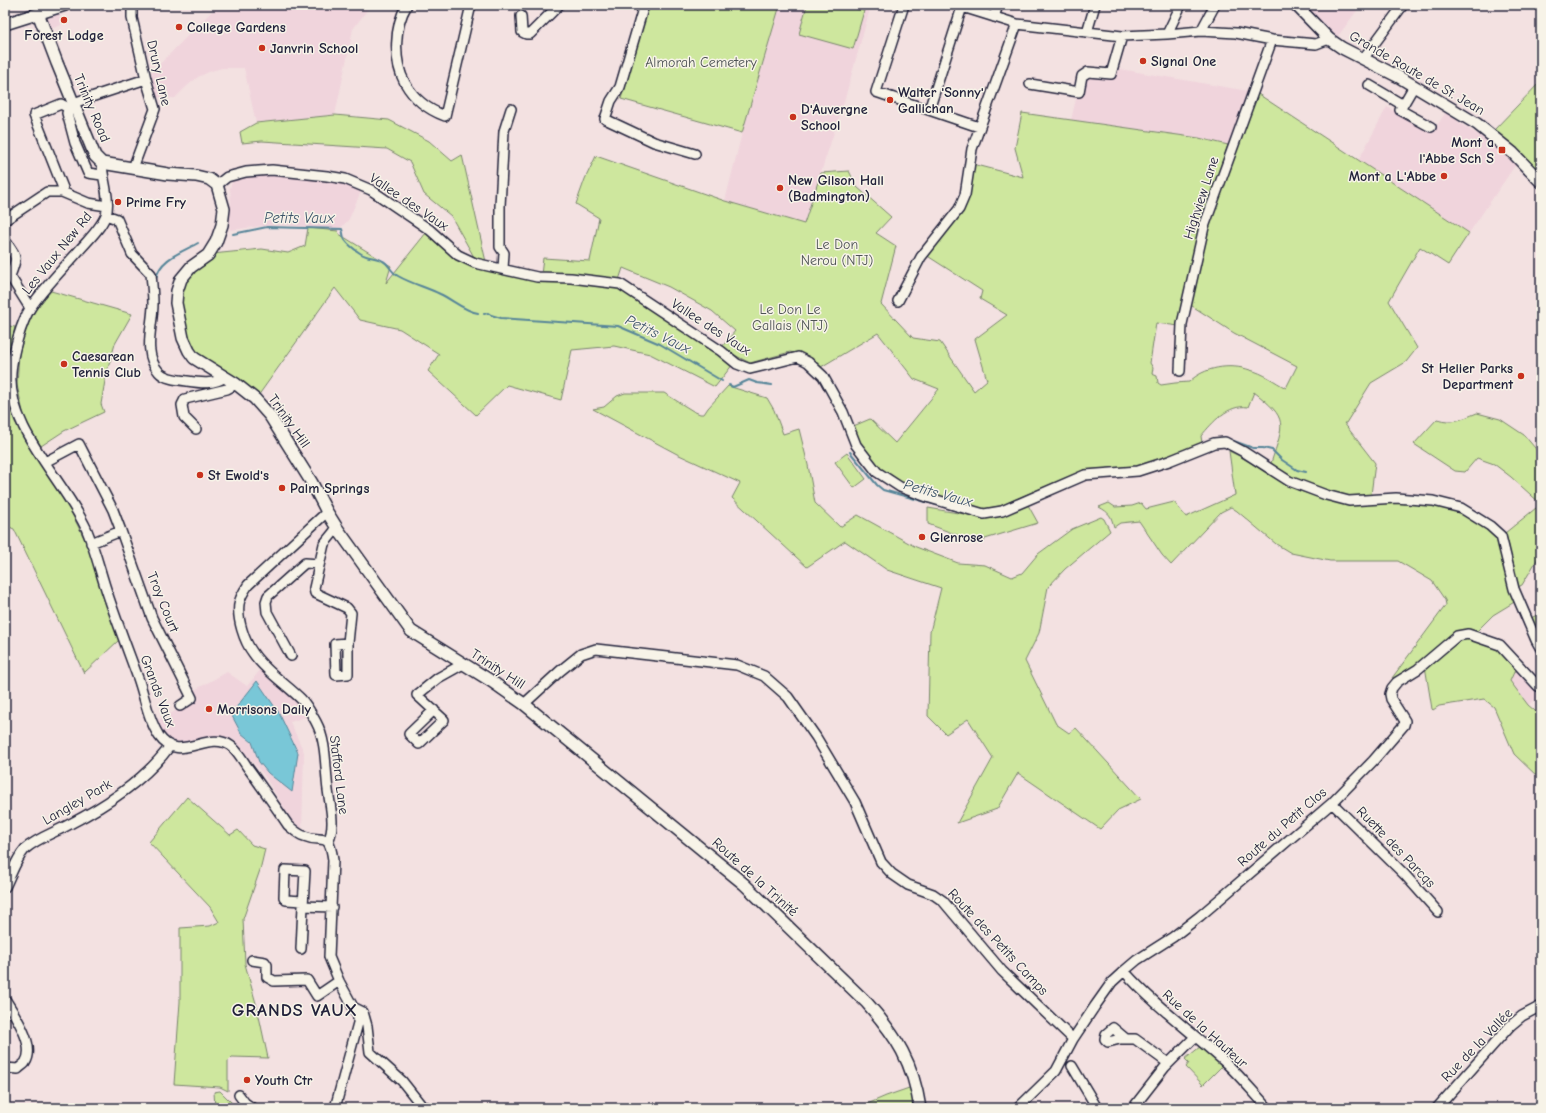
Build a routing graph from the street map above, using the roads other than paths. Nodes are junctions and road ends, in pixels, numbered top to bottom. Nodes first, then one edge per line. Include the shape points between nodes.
1 (65, 5) edge
2 (132, 5) edge
3 (407, 5) edge
4 (471, 5) edge
5 (559, 5) edge
6 (644, 5) edge
7 (904, 5) edge
8 (998, 5) edge
9 (1095, 5) edge
10 (1181, 5) edge
11 (1215, 5) edge
12 (1296, 5) edge
13 (1403, 5) edge
14 (959, 6) edge
15 (41, 10) edge
16 (521, 16) dead end
17 (994, 17) junction
18 (5, 24) edge
19 (1017, 24) junction
20 (1201, 31) junction
21 (1087, 32) junction
22 (1168, 34) junction
23 (1122, 36) junction
24 (1330, 39) junction
25 (1272, 40) junction
26 (1364, 59) junction
27 (146, 79) junction
28 (1030, 84) dead end
29 (1369, 85) dead end
30 (1414, 86) junction
31 (1403, 105) junction
32 (73, 106) junction
33 (511, 109) dead end
34 (929, 110) junction
35 (1431, 127) dead end
36 (979, 128) junction
37 (695, 154) dead end
38 (102, 163) junction
39 (133, 168) junction
40 (102, 175) junction
41 (1541, 182) edge
42 (217, 185) junction
43 (62, 192) junction
44 (107, 206) junction
45 (106, 215) junction
46 (5, 220) edge
47 (5, 240) edge
48 (503, 269) junction
49 (898, 301) dead end
50 (30, 308) junction
51 (1180, 371) dead end
52 (225, 377) junction
53 (236, 384) junction
54 (196, 429) dead end
55 (45, 462) junction
56 (327, 512) junction
57 (337, 528) junction
58 (121, 531) junction
59 (92, 543) junction
60 (319, 564) junction
61 (348, 643) dead end
62 (1541, 649) edge
63 (291, 656) dead end
64 (463, 664) junction
65 (1541, 687) edge
66 (524, 704) junction
67 (180, 706) dead end
68 (434, 710) dead end
69 (170, 746) junction
70 (1332, 803) junction
71 (328, 841) junction
72 (5, 887) edge
73 (332, 907) junction
74 (1438, 912) dead end
75 (302, 949) dead end
76 (252, 960) dead end
77 (1124, 971) junction
78 (339, 981) junction
79 (5, 999) edge
80 (1541, 1006) edge
81 (353, 1007) junction
82 (1195, 1037) junction
83 (1073, 1039) junction
84 (1126, 1039) dead end
85 (1168, 1063) junction
86 (1072, 1066) dead end
87 (5, 1068) edge
88 (239, 1094) dead end
89 (252, 1108) edge
90 (335, 1108) edge
91 (430, 1108) edge
92 (920, 1108) edge
93 (1018, 1108) edge
94 (1097, 1108) edge
95 (1133, 1108) edge
96 (1268, 1108) edge
97 (1437, 1108) edge

1 - 15 main road
2 - 27 street, Drury Lane via 132,18
3 - 4 street via 396,40 405,83 416,98 432,111 445,116
5 - 16 street via 530,34 522,32
6 - 37 street via 620,87 611,101 605,119 654,142
7 - 34 street via 876,92
8 - 17 street
9 - 21 street
10 - 22 street
11 - 20 street
12 - 24 main road, Grande Route de St. Jean
13 - 26 street
14 - 17 street
14 - 34 street
15 - 18 main road
15 - 32 main road, Trinity Road
17 - 19 street
19 - 21 street
19 - 36 street
20 - 22 street
20 - 25 street via 1236,33
21 - 23 street
22 - 23 street
23 - 28 street via 1111,74 1088,72 1082,76 1079,92
24 - 25 street via 1316,44
24 - 26 main road, Grande Route de St. Jean
25 - 51 street, Highview Lane via 1204,227 1182,324
26 - 30 main road, Grande Route de St. Jean
27 - 32 street
27 - 39 street, Drury Lane via 155,109
29 - 31 street
30 - 31 street
30 - 41 main road, Grande Route de St. Jean via 1477,124 1513,153
31 - 35 street via 1400,110
32 - 38 main road, Trinity Road via 95,156
32 - 40 street via 68,113 75,143 88,174
32 - 43 street via 61,104 34,115 63,188
33 - 48 street via 504,131 500,206
34 - 36 street
36 - 49 street via 972,149 965,195 959,209 922,257
38 - 39 main road
38 - 40 street, Trinity Road
39 - 42 main road via 196,176 209,179
40 - 44 street, Trinity Road
42 - 48 street, Vallee des Vaux via 227,177 246,172 272,170 345,180 371,190 430,230 458,255 475,263
42 - 52 main road, Trinity Hill via 224,209 222,225 208,255 191,267 181,280 176,291 176,303 182,338 189,352 201,363
43 - 44 street via 88,203
43 - 46 street via 47,192
44 - 45 street, Trinity Road
45 - 50 street, Les Vaux New Rd via 94,234
45 - 52 street via 117,219 132,254 151,274 153,305 149,351 159,373 165,377 198,383 218,382
47 - 50 street via 16,257 10,276
48 - 62 street, Vallee des Vaux via 537,277 620,284 737,364 750,369 798,357 808,362 823,376 843,412 856,445 877,472 900,487 984,514 1002,510 1085,475 1138,471 1214,443 1225,442 1290,481 1326,495 1349,501 1396,498 1433,501 1460,508 1490,526 1501,536 1514,589
50 - 55 street, Grands Vaux via 14,352 11,390 21,424
52 - 53 main road, Trinity Hill
53 - 54 street via 227,389 185,399 182,405 184,417
53 - 56 main road, Trinity Hill via 255,399 270,416
55 - 58 street via 79,444
55 - 59 street, Grands Vaux via 73,505
56 - 57 main road, Trinity Hill
56 - 71 street, Stafford Lane via 248,585 239,605 240,620 252,652 302,700 317,723 322,738 331,814 332,834
57 - 60 street via 324,544
57 - 64 main road, Trinity Hill via 411,631
58 - 59 street
58 - 67 street, Troy Court via 152,618 192,698
59 - 69 street, Grands Vaux via 151,720 160,737
60 - 61 street via 315,593 347,608 351,613
60 - 63 street via 305,563 268,596 266,602 267,612
64 - 66 main road, Trinity Hill
64 - 68 street via 438,678 417,695
65 - 70 street, Route du Petit Clos via 1500,645 1468,634 1457,636 1418,669 1396,682 1390,694 1393,704 1404,718 1404,725
66 - 83 street, Route des Petits Camps via 581,654 596,649 737,665 764,676 788,697 816,737 855,802 881,862 892,874 908,885 933,894 943,901 1002,971
66 - 92 main road, Route de la Trinité via 738,879 867,1003 893,1034 906,1058 917,1088
69 - 71 street, Grands Vaux via 190,747 213,741 230,745 288,825 305,837
69 - 72 street, Langley Park via 145,774 116,796 72,824 32,843 24,850
70 - 74 street, Ruette des Parcqs via 1405,875
70 - 77 street, Route du Petit Clos via 1200,916
71 - 73 street via 332,848 333,860
73 - 75 street via 303,903
73 - 78 street via 328,952
76 - 78 street via 265,962 267,977 274,981 307,980 317,996
77 - 82 street, Rue de la Hauteur via 1141,991
77 - 83 street, Route du Petit Clos via 1112,982
78 - 81 street
79 - 87 street via 28,1042 29,1052 25,1062 18,1069
80 - 97 street, Rue de la Vallée via 1510,1026
81 - 90 street via 358,1016 358,1023
81 - 91 street via 363,1012 370,1052 402,1081 421,1105
82 - 85 street
82 - 96 street, Rue de la Hauteur via 1226,1064
83 - 93 street, Route du Petit Clos via 1056,1071
84 - 85 street via 1135,1039
85 - 95 street
86 - 94 street
88 - 89 street via 244,1103

